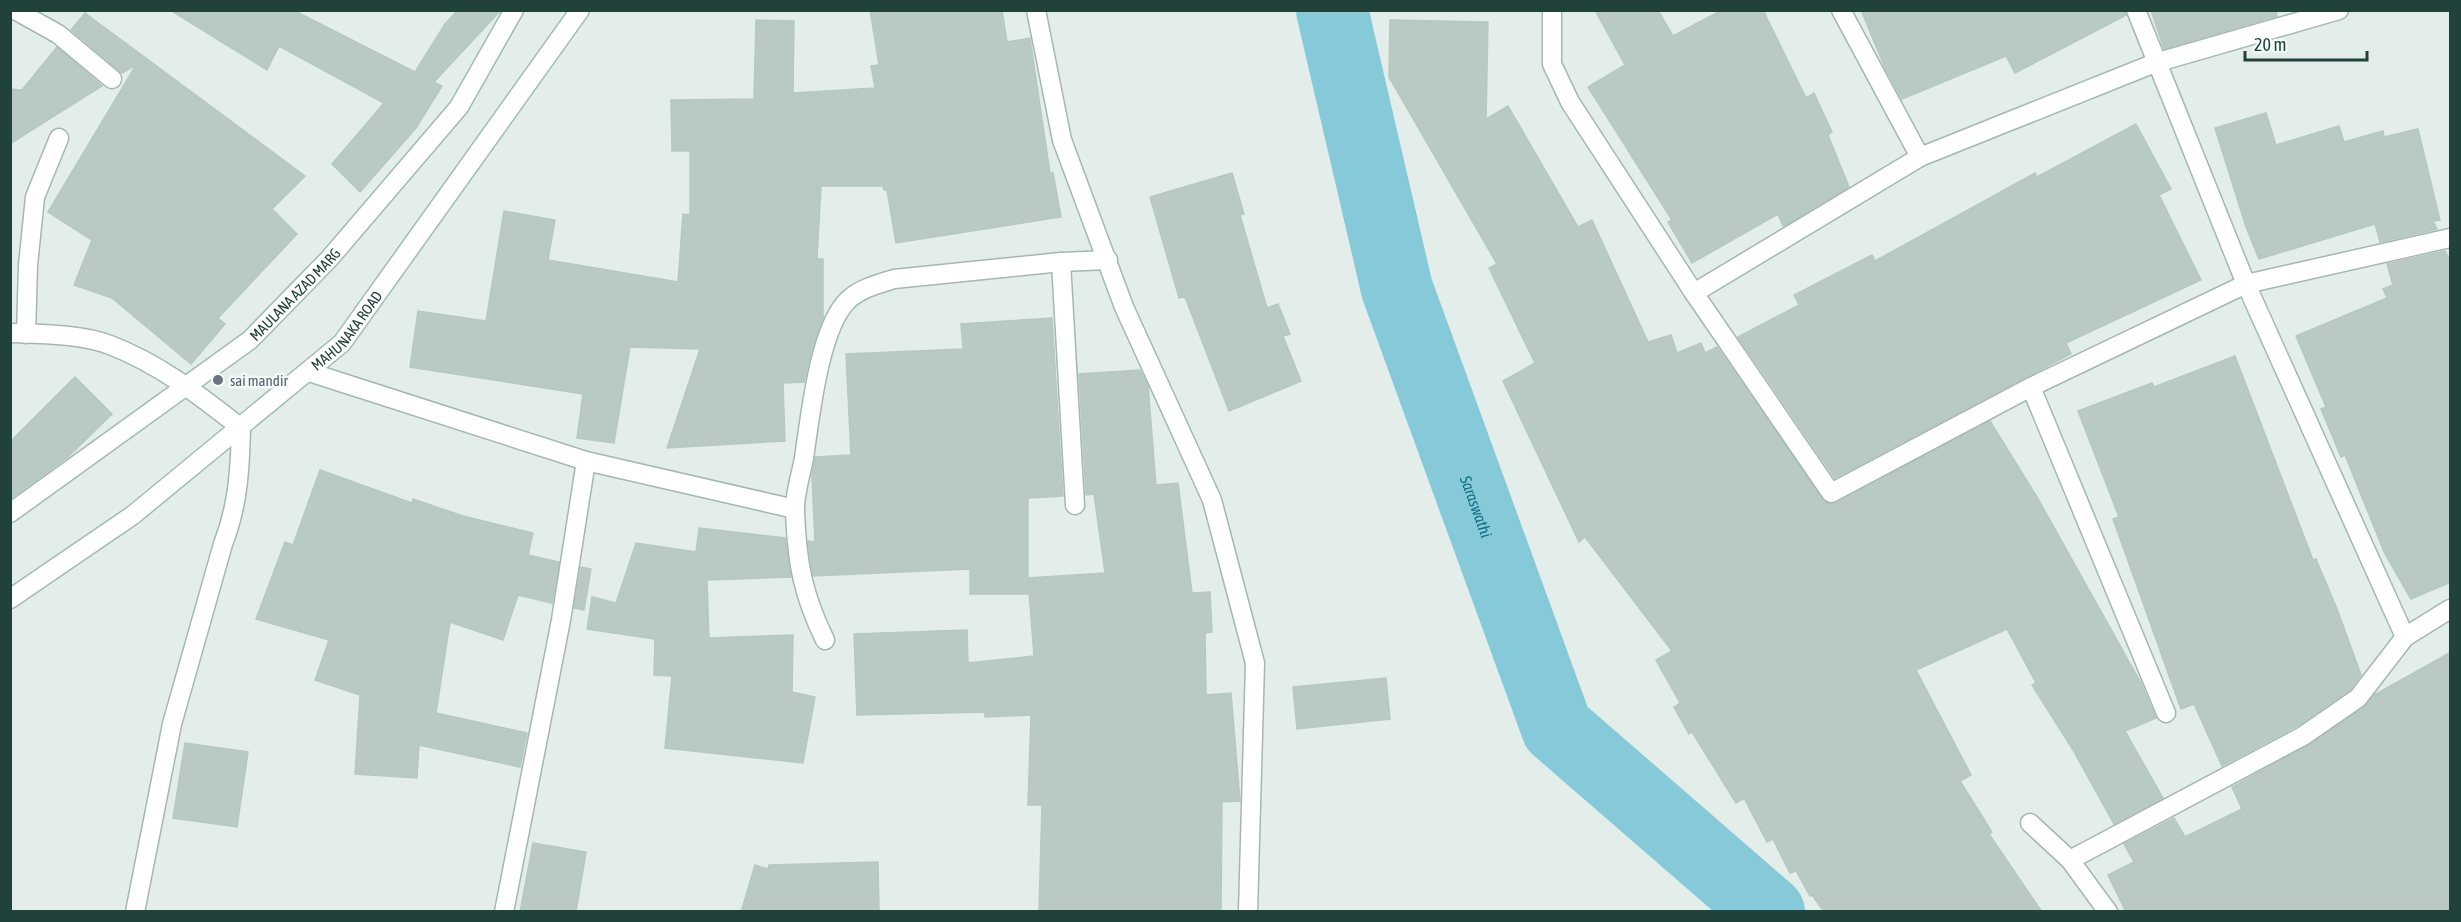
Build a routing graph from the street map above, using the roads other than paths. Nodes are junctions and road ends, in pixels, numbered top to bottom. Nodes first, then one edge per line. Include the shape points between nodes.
1 (15, 10) edge
2 (514, 10) edge
3 (580, 10) edge
4 (1036, 10) edge
5 (1552, 10) edge
6 (1841, 10) edge
7 (2136, 10) edge
8 (2339, 10) edge
9 (2155, 63) junction
10 (112, 79) dead end
11 (59, 138) dead end
12 (1920, 156) junction
13 (2451, 238) edge
14 (1108, 260) junction
15 (1061, 262) junction
16 (2246, 284) junction
17 (1694, 293) junction
18 (18, 333) edge
19 (309, 372) junction
20 (186, 386) junction
21 (2031, 387) junction
22 (241, 428) junction
23 (586, 461) junction
24 (1076, 505) dead end
25 (795, 509) junction
26 (10, 513) edge
27 (10, 599) edge
28 (2451, 609) edge
29 (2405, 637) junction
30 (825, 640) dead end
31 (2166, 713) dead end
32 (2030, 823) dead end
33 (2070, 860) junction
34 (135, 912) edge
35 (504, 912) edge
36 (1248, 912) edge
37 (2108, 912) edge

1 - 10 street via 58,34
2 - 20 street, MAULANA AZAD MARG via 459,107 329,258 250,340
3 - 19 street, MAHUNAKA ROAD via 342,343
4 - 14 street via 1062,140
5 - 17 street via 1552,64 1570,102
6 - 12 street
7 - 9 street
8 - 9 street
9 - 12 street
9 - 16 street
11 - 18 street via 35,197
12 - 17 street
13 - 16 street
14 - 15 street
14 - 36 street via 1124,308 1212,500 1255,663
15 - 24 street
15 - 25 street via 894,279 870,286 848,301 835,323 819,367
16 - 21 street
16 - 29 street
17 - 21 street via 1831,493
18 - 20 street via 109,344
19 - 22 street, MAHUNAKA ROAD
19 - 23 street
20 - 22 street
20 - 26 street, MAULANA AZAD MARG
21 - 31 street
22 - 27 street, MAHUNAKA ROAD via 133,516
22 - 34 street via 234,518 223,544 172,724
23 - 25 street
23 - 35 street via 561,620
25 - 30 street via 800,573 808,605
28 - 29 street
29 - 33 street via 2358,698 2303,736
32 - 33 street
33 - 37 street

